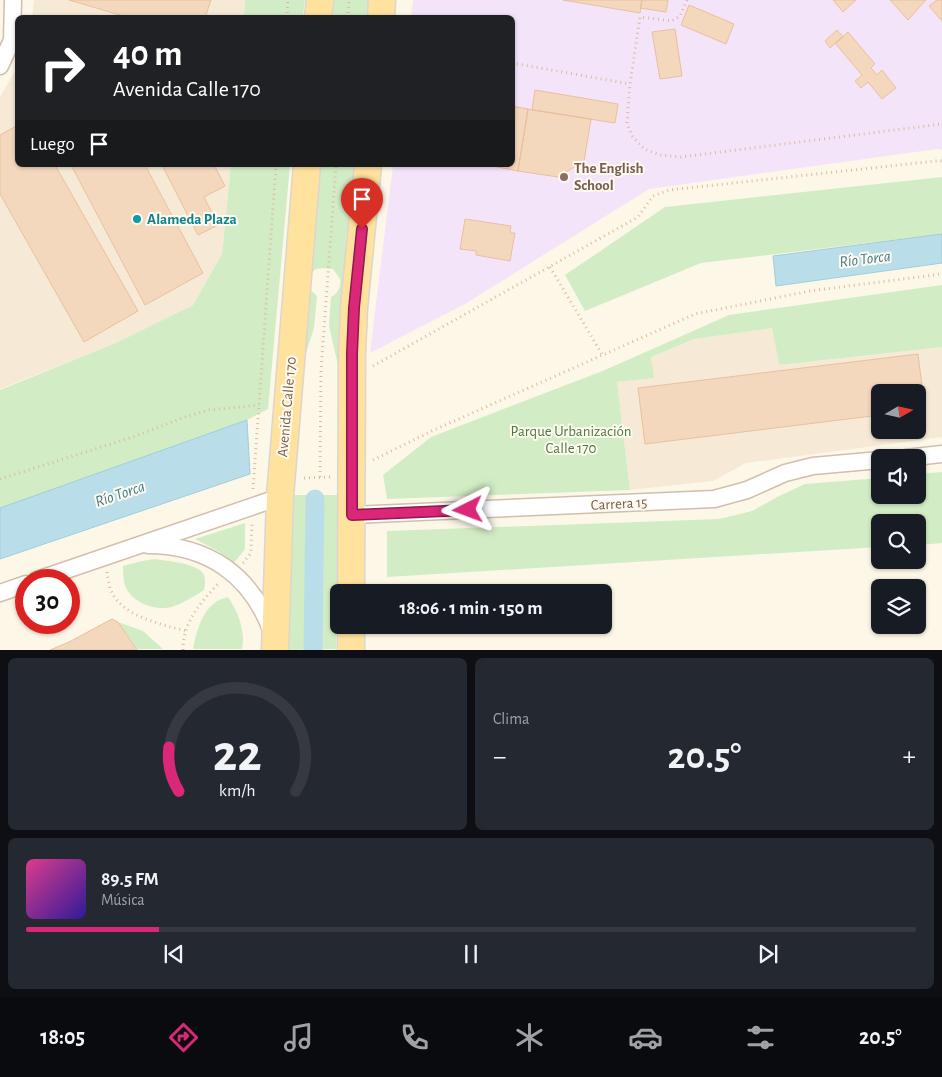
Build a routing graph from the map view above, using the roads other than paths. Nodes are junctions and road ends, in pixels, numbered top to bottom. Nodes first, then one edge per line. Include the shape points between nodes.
1 (13, 0) edge
2 (320, 0) edge
3 (382, 0) edge
4 (318, 15) edge
5 (381, 15) edge
6 (0, 66) edge
7 (306, 167) edge
8 (368, 167) edge
9 (942, 454) edge
10 (926, 456) edge
11 (871, 461) edge
12 (280, 497) junction
13 (352, 515) junction
14 (131, 547) junction
15 (68, 569) edge
16 (351, 584) edge
17 (15, 588) edge
18 (0, 593) edge
19 (351, 634) edge
20 (275, 644) edge
21 (351, 650) edge

1 - 6 street via 12,40
2 - 4 main road
3 - 5 main road
7 - 12 main road, Avenida Calle 170
8 - 13 main road via 354,308
9 - 10 street
11 - 13 street, Carrera 15 via 784,472 747,490 714,499
12 - 14 street
12 - 20 main road, Avenida Calle 170
13 - 16 main road
14 - 15 street
14 - 20 street via 178,547 221,564 259,602
17 - 18 street
19 - 21 main road

